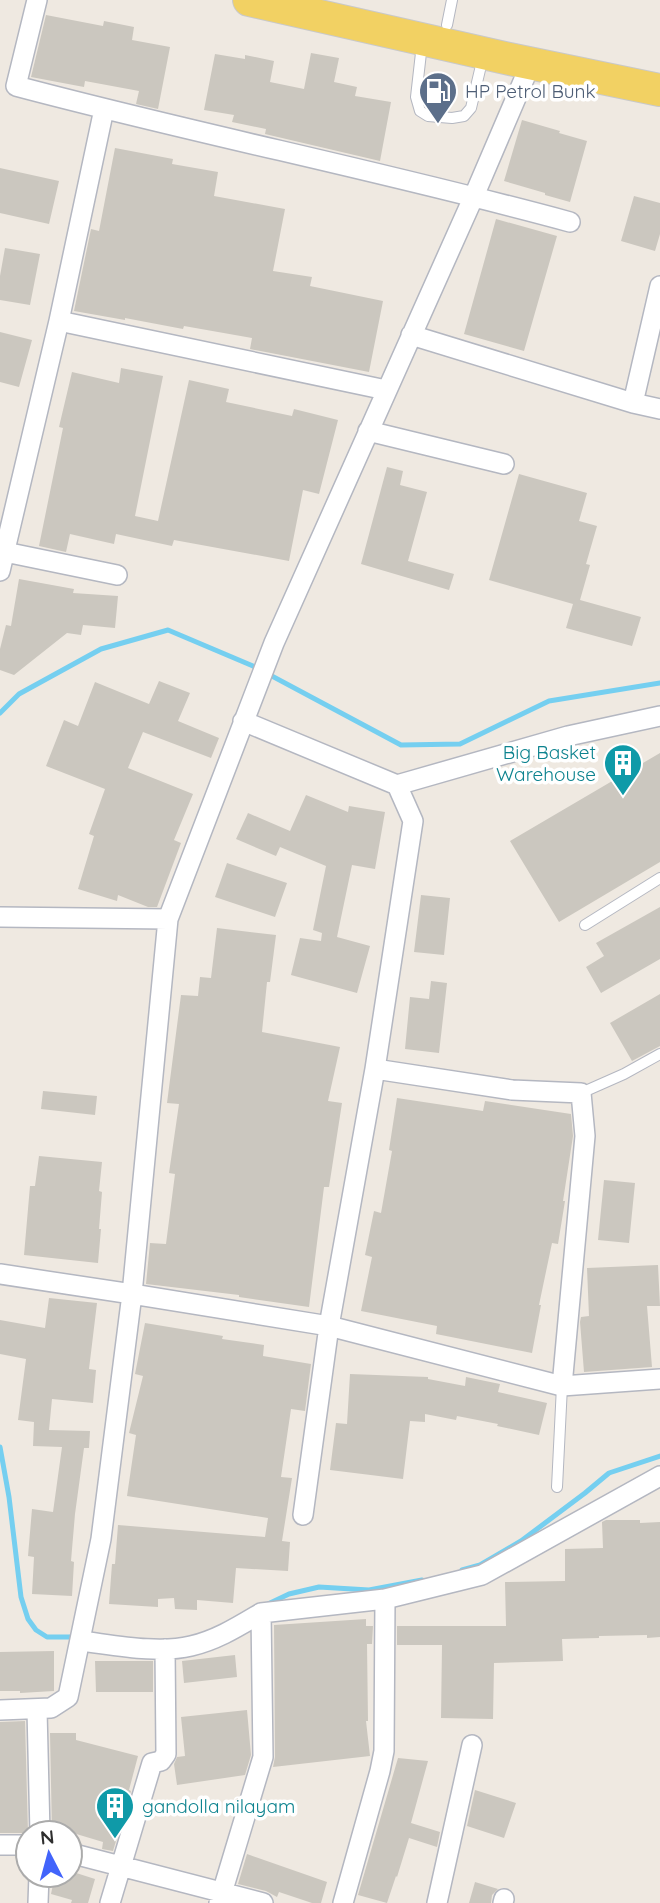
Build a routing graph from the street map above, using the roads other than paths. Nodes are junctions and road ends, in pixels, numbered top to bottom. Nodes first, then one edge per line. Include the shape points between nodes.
1 (37, 0) edge
2 (249, 0) edge
3 (341, 0) edge
4 (441, 21) edge
5 (484, 53) junction
6 (531, 63) junction
7 (660, 75) edge
8 (660, 90) edge
9 (104, 109) junction
10 (474, 196) junction
11 (570, 222) dead end
12 (660, 286) edge
13 (59, 321) junction
14 (411, 335) junction
15 (386, 390) junction
16 (633, 403) junction
17 (660, 409) edge
18 (368, 431) junction
19 (504, 464) dead end
20 (3, 561) edge
21 (117, 575) dead end
22 (658, 719) edge
23 (243, 721) junction
24 (397, 785) junction
25 (660, 878) edge
26 (0, 917) edge
27 (168, 919) junction
28 (584, 925) dead end
29 (660, 1054) edge
30 (375, 1069) junction
31 (581, 1093) junction
32 (0, 1274) edge
33 (132, 1294) junction
34 (329, 1326) junction
35 (660, 1379) edge
36 (562, 1386) junction
37 (660, 1476) edge
38 (557, 1487) dead end
39 (303, 1515) dead end
40 (385, 1599) junction
41 (261, 1613) junction
42 (81, 1642) junction
43 (165, 1649) junction
44 (0, 1710) edge
45 (37, 1710) junction
46 (472, 1745) dead end
47 (40, 1819) edge
48 (84, 1857) edge
49 (122, 1867) junction
50 (220, 1897) edge
51 (110, 1903) edge
52 (263, 1903) edge
53 (343, 1903) edge
54 (437, 1903) edge

1 - 9 street via 16,86
2 - 4 main road
3 - 4 main road
4 - 5 main road
4 - 5 lane via 416,97 420,111 428,116 464,116 471,108
4 - 7 main road
5 - 6 main road
6 - 8 main road
6 - 10 street
9 - 10 street
9 - 13 street
10 - 11 street
10 - 14 street
12 - 16 street
13 - 15 street
13 - 20 street
14 - 15 street
14 - 16 street
15 - 18 street
16 - 17 street
18 - 19 street
18 - 23 street
20 - 21 street
22 - 24 street via 568,736
23 - 24 street
23 - 27 street
24 - 30 street via 413,821
25 - 28 lane
26 - 27 street
27 - 33 street
29 - 31 lane
30 - 31 street via 512,1090
30 - 34 street
31 - 36 street via 585,1136
32 - 33 street
33 - 34 street
33 - 42 street via 101,1539
34 - 36 street
34 - 39 street
35 - 36 street
36 - 38 lane
37 - 40 street via 482,1576
40 - 41 street
40 - 53 street via 384,1751
41 - 43 street via 210,1640
41 - 50 street via 263,1757
42 - 43 street
42 - 45 street via 68,1697 51,1708
43 - 49 street via 166,1754 152,1763
44 - 45 street
45 - 47 street
46 - 54 street
48 - 49 street
49 - 50 street
49 - 51 street
50 - 52 street

